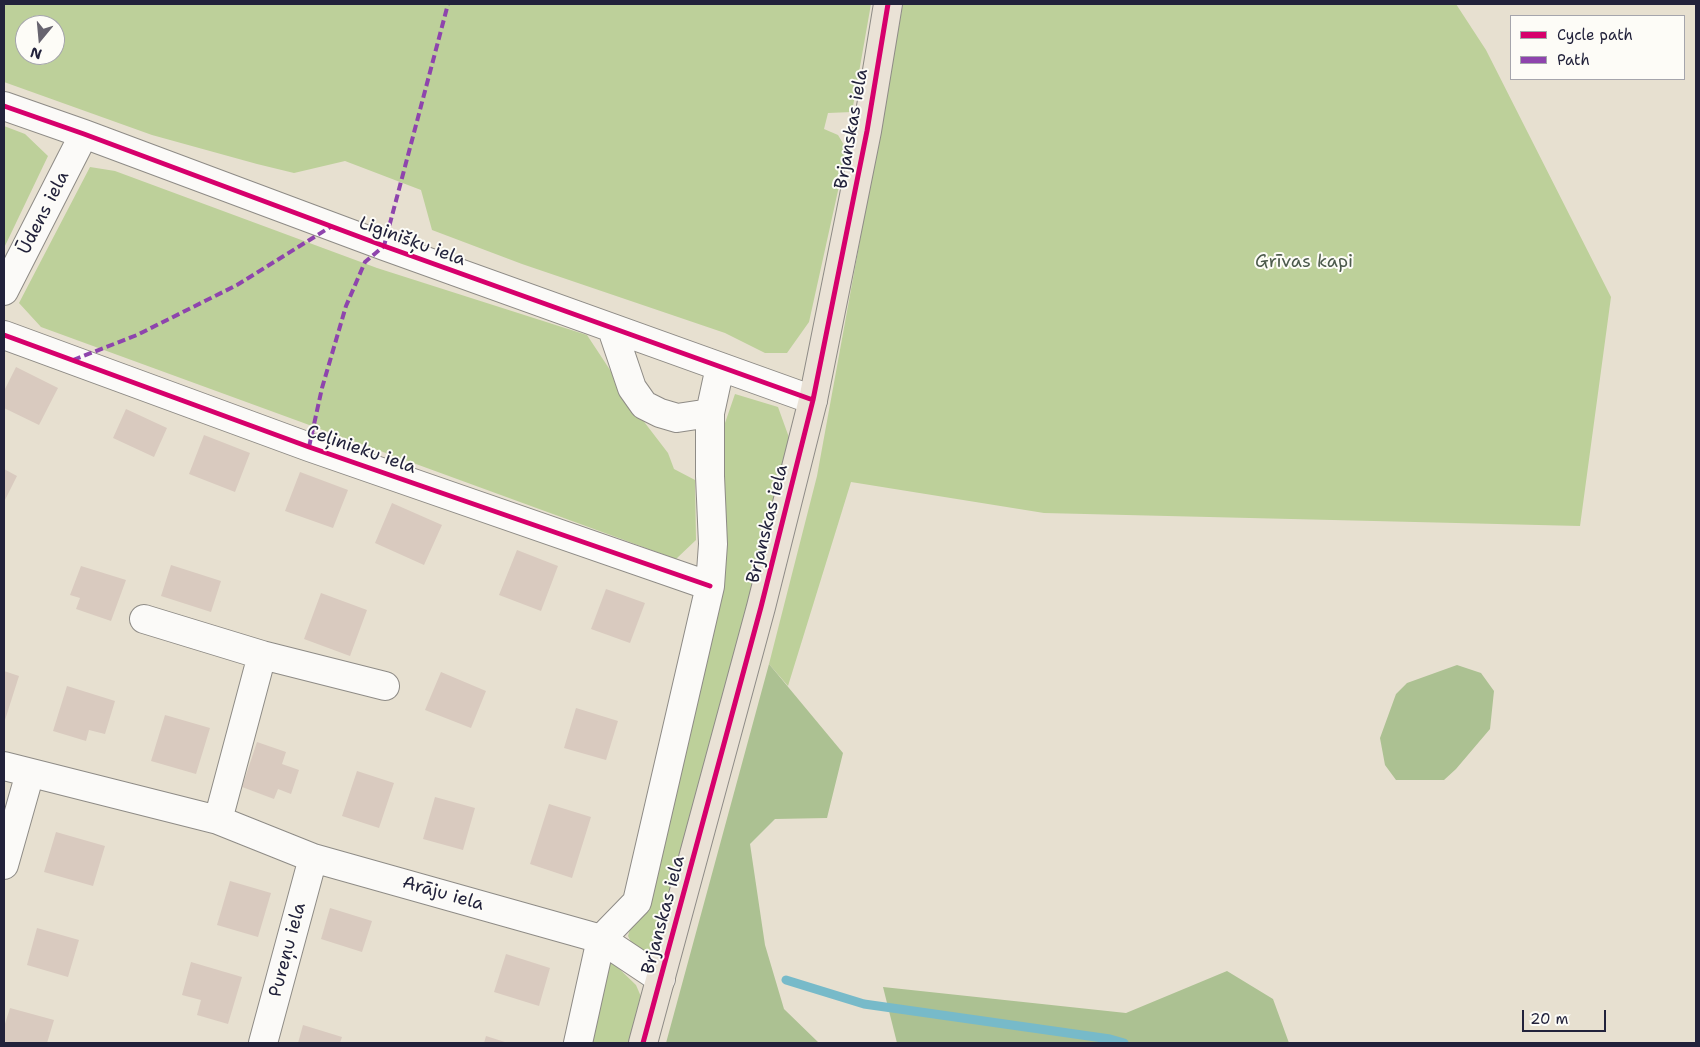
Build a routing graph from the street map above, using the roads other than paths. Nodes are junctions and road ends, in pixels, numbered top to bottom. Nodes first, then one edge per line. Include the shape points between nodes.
1 (888, 4) edge
2 (4, 106) edge
3 (84, 134) junction
4 (4, 291) edge
5 (612, 329) junction
6 (4, 335) edge
7 (720, 367) junction
8 (813, 400) junction
9 (710, 414) junction
10 (710, 586) junction
11 (144, 619) dead end
12 (262, 654) junction
13 (385, 686) dead end
14 (4, 766) edge
15 (30, 773) junction
16 (218, 820) junction
17 (314, 858) junction
18 (4, 865) edge
19 (601, 939) junction
20 (661, 979) junction
21 (263, 1043) edge
22 (578, 1043) edge
23 (643, 1043) edge

1 - 8 main road, Brjanskas iela via 867,131
2 - 3 street, Liginišķu iela
3 - 4 street, Ūdens iela
3 - 5 street, Liginišķu iela
5 - 7 street, Liginišķu iela
5 - 9 street via 632,388 644,405 677,418
6 - 10 street, Ceļinieku iela via 309,447
7 - 8 street, Liginišķu iela
7 - 9 street
8 - 20 main road, Brjanskas iela
9 - 10 street via 713,544
10 - 19 street via 637,902
11 - 12 street
12 - 13 street
12 - 16 street
14 - 15 street, Arāju iela
15 - 16 street, Arāju iela
15 - 18 street
16 - 17 street, Arāju iela
17 - 19 street, Arāju iela
17 - 21 street, Pureņu iela
19 - 20 street, Arāju iela
19 - 22 street
20 - 23 main road, Brjanskas iela

